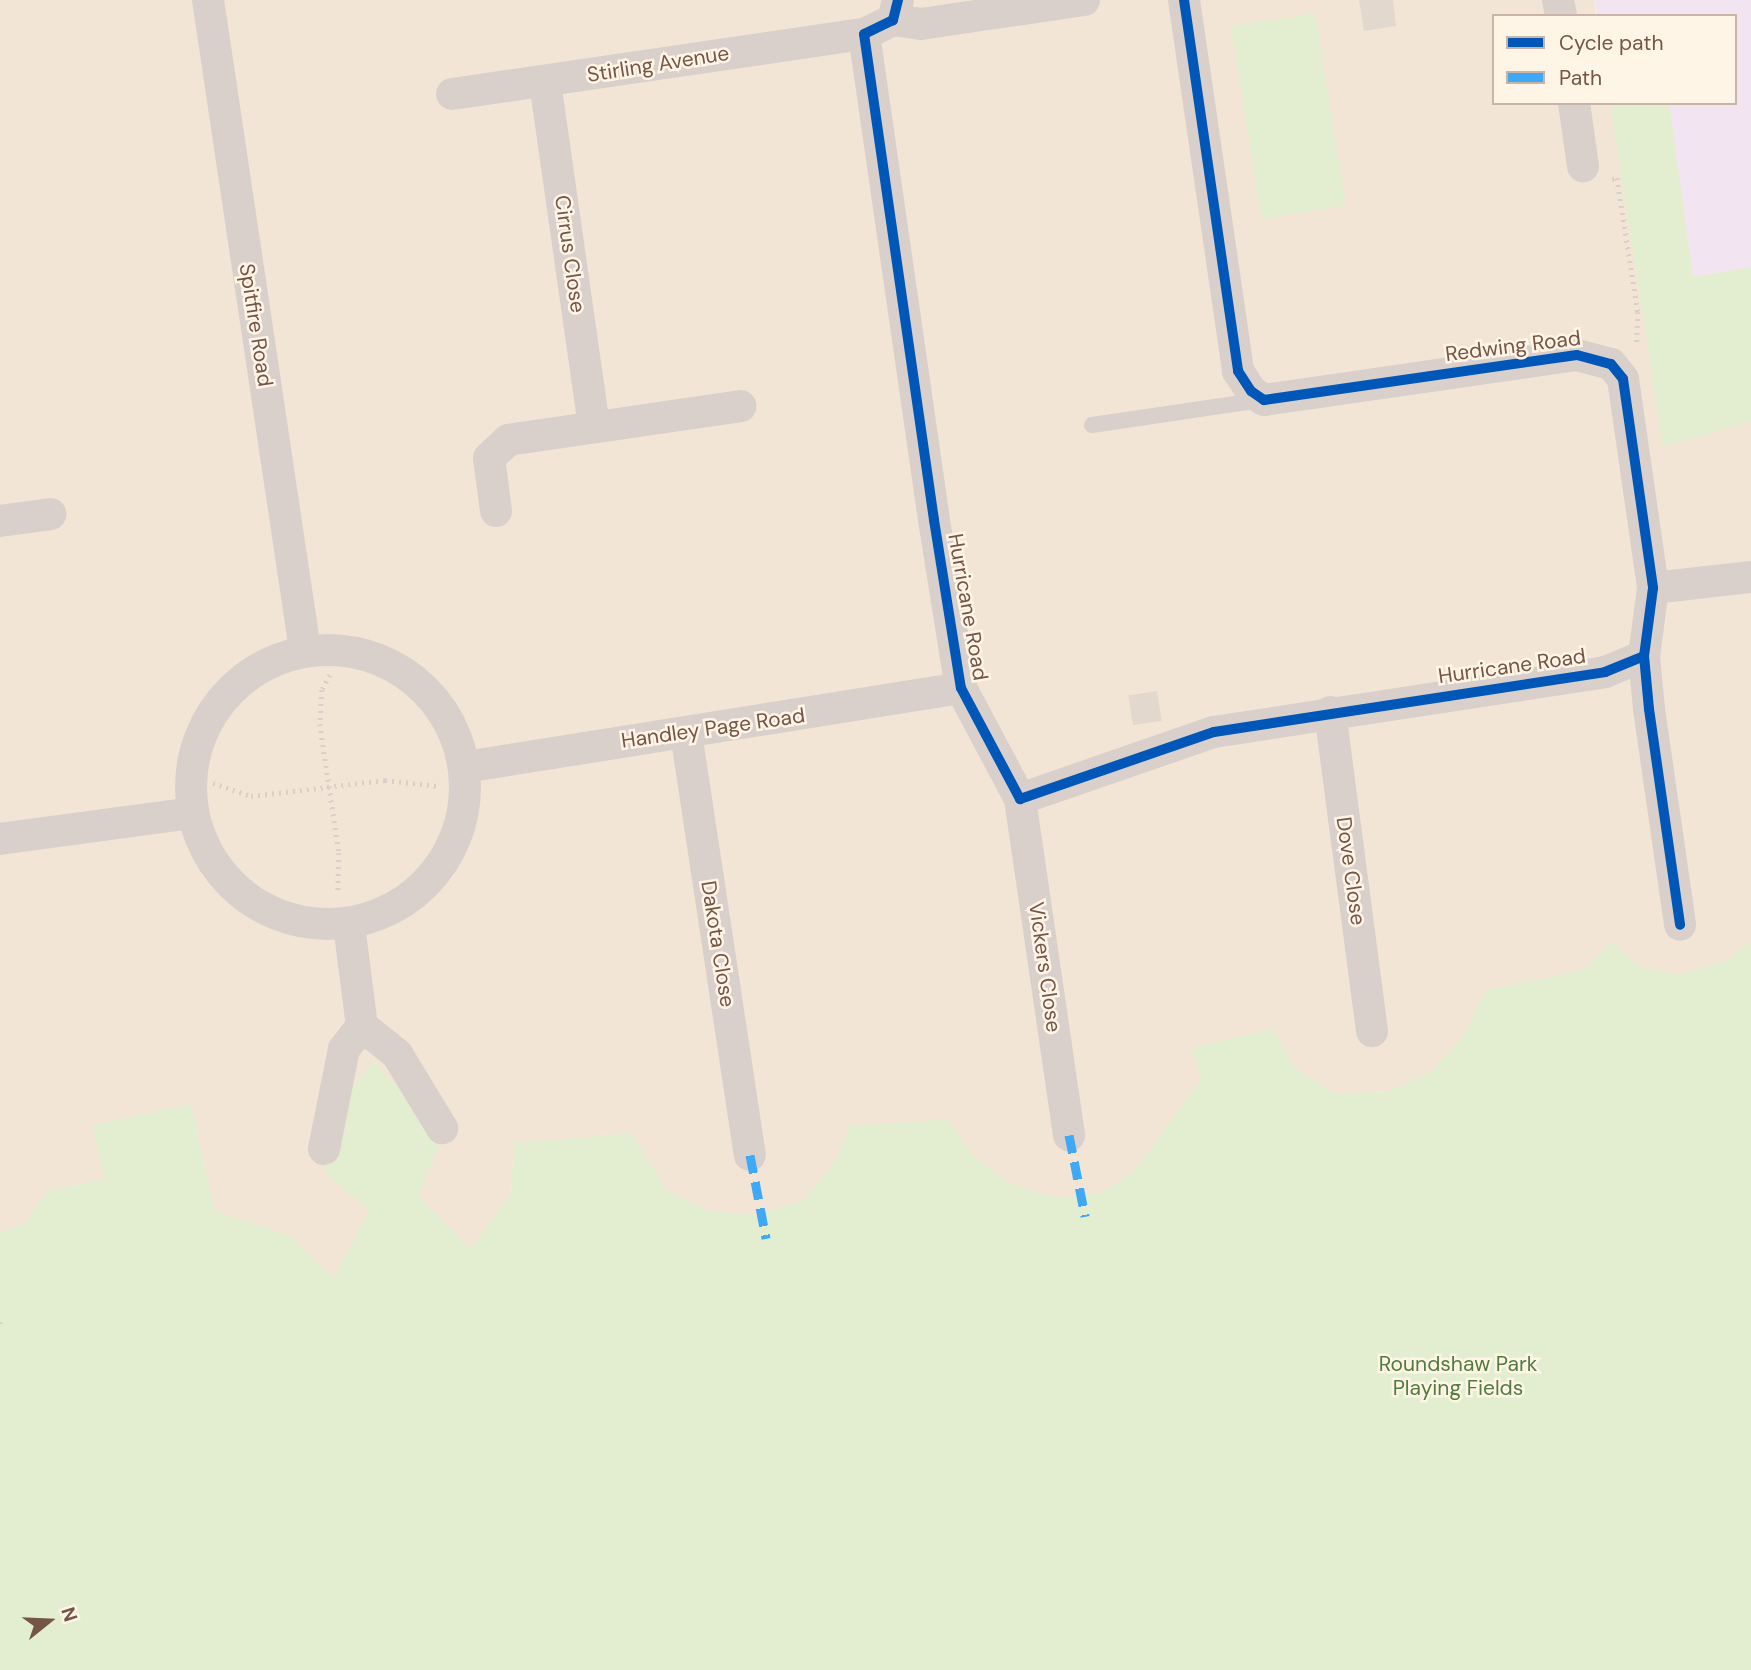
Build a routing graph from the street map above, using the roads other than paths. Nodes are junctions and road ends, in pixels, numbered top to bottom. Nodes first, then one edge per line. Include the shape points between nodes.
1 (208, 0) edge
2 (1084, 0) edge
3 (1184, 0) edge
4 (895, 10) edge
5 (864, 34) junction
6 (545, 82) junction
7 (452, 94) dead end
8 (1574, 105) edge
9 (1583, 166) road end
10 (1264, 400) junction
11 (741, 406) dead end
12 (1093, 425) dead end
13 (594, 427) junction
14 (496, 511) dead end
15 (51, 514) dead end
16 (0, 521) edge
17 (1751, 577) edge
18 (1653, 588) junction
19 (305, 650) junction
20 (1644, 656) junction
21 (961, 688) junction
22 (1330, 712) junction
23 (686, 733) junction
24 (465, 767) junction
25 (1020, 799) junction
26 (192, 813) junction
27 (0, 839) edge
28 (340, 925) junction
29 (1680, 925) dead end
30 (362, 1026) junction
31 (1372, 1031) dead end
32 (442, 1128) dead end
33 (1069, 1135) dead end
34 (324, 1149) dead end
35 (750, 1155) dead end

1 - 19 street, Spitfire Road
2 - 4 street via 921,24
3 - 10 street via 1238,371 1251,391
4 - 5 street
5 - 6 street, Stirling Avenue
5 - 21 street, Hurricane Road
6 - 7 street, Stirling Avenue
6 - 13 street, Cirrus Close
8 - 9 street
10 - 12 lane
10 - 18 street, Redwing Road via 1553,356 1593,356 1611,364 1623,379
11 - 13 street
13 - 14 street via 508,440 489,458
15 - 16 street
17 - 18 street
18 - 20 street
19 - 24 street via 344,649 387,662 424,688 451,724
19 - 26 street via 267,663 230,690 203,727 190,772
20 - 22 street, Hurricane Road via 1605,672
20 - 29 street
21 - 23 street, Handley Page Road
21 - 25 street, Hurricane Road
22 - 25 street, Hurricane Road via 1214,732
22 - 31 street, Dove Close
23 - 24 street, Handley Page Road
23 - 35 street, Dakota Close
24 - 28 street via 466,799 454,844 429,882 393,910
25 - 33 street, Vickers Close
26 - 27 street
26 - 28 street via 204,849 226,881 256,906 292,921
28 - 30 street
30 - 32 street via 397,1054
30 - 34 street via 344,1049

